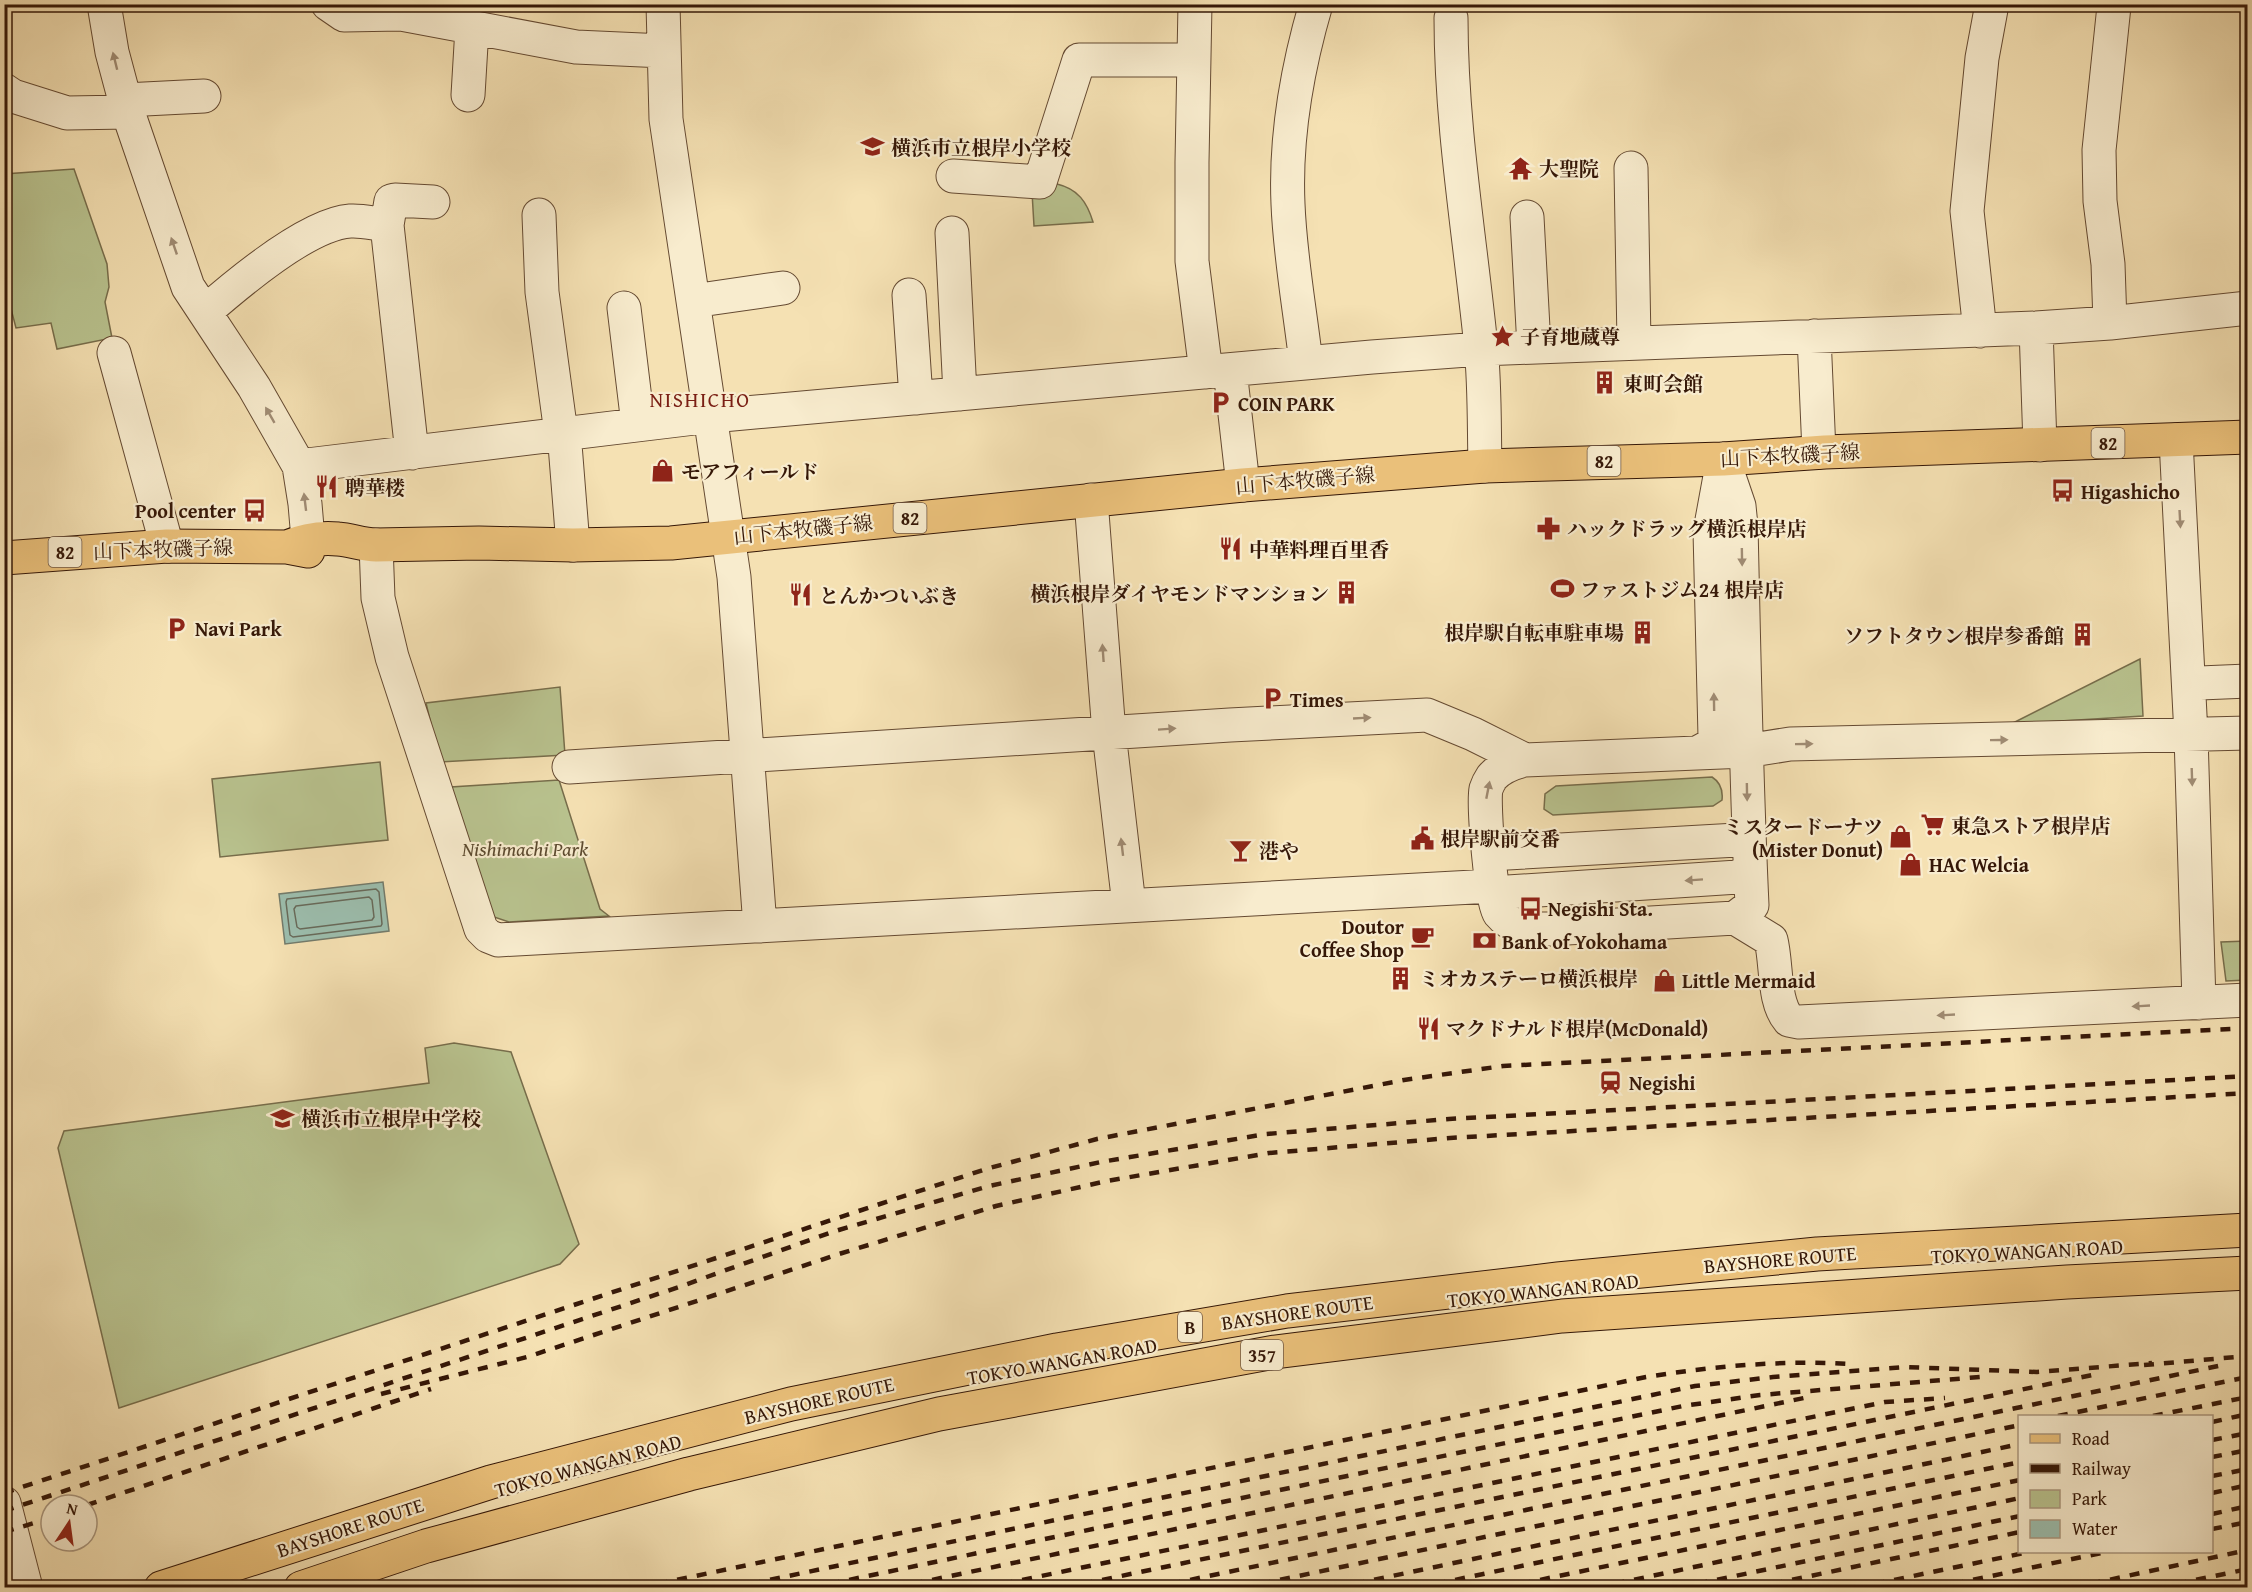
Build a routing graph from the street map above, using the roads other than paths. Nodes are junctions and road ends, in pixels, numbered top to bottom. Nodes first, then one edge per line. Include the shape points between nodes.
1 (104, 4) edge
2 (328, 4) edge
3 (663, 4) edge
4 (1195, 4) edge
5 (1316, 4) edge
6 (1992, 4) edge
7 (2114, 6) edge
8 (1451, 18) dead end
9 (472, 28) junction
10 (664, 51) junction
11 (1193, 60) junction
12 (4, 90) edge
13 (468, 95) dead end
14 (204, 96) dead end
15 (126, 106) junction
16 (1631, 168) dead end
17 (952, 176) dead end
18 (434, 202) dead end
19 (539, 215) dead end
20 (1527, 217) dead end
21 (387, 225) junction
22 (952, 233) dead end
23 (783, 288) dead end
24 (909, 295) dead end
25 (693, 301) junction
26 (624, 308) dead end
27 (2247, 308) edge
28 (205, 312) junction
29 (2110, 323) junction
30 (2036, 328) junction
31 (1980, 331) junction
32 (1814, 336) junction
33 (1634, 343) junction
34 (1534, 347) junction
35 (1482, 349) junction
36 (114, 353) dead end
37 (1305, 363) junction
38 (1218, 371) junction
39 (960, 394) junction
40 (916, 398) junction
41 (711, 416) junction
42 (638, 424) junction
43 (563, 433) junction
44 (2247, 437) edge
45 (2176, 440) junction
46 (2040, 445) junction
47 (1819, 452) junction
48 (412, 453) junction
49 (1723, 459) junction
50 (299, 466) junction
51 (1485, 466) junction
52 (1243, 485) junction
53 (1091, 500) junction
54 (729, 537) junction
55 (297, 543) junction
56 (370, 545) junction
57 (573, 545) junction
58 (167, 546) junction
59 (4, 558) edge
60 (2247, 681) edge
61 (2200, 683) dead end
62 (1109, 733) junction
63 (2247, 733) edge
64 (2191, 735) junction
65 (1746, 751) junction
66 (1700, 752) junction
67 (746, 754) junction
68 (1525, 760) junction
69 (568, 767) dead end
70 (1748, 833) junction
71 (1488, 848) junction
72 (1750, 869) junction
73 (1492, 888) junction
74 (1129, 905) junction
75 (1735, 918) junction
76 (760, 926) junction
77 (2247, 1000) edge
78 (2199, 1004) junction
79 (2247, 1230) edge
80 (2247, 1239) edge
81 (2247, 1273) edge
82 (2247, 1285) edge
83 (4, 1503) edge
84 (26, 1587) edge
85 (160, 1587) edge
86 (187, 1587) edge
87 (301, 1587) edge
88 (333, 1587) edge

15 -> 1 street
2 - 9 street via 344,15 401,14
3 - 10 street
4 - 11 street
5 - 37 street via 1292,112 1288,162 1288,204
6 - 31 street via 1982,58 1967,211
7 - 29 street via 2099,150
8 - 35 street via 1463,263
9 - 10 street via 576,47
9 - 13 street
10 - 25 street via 666,119
11 - 17 street via 1079,60 1040,183
11 - 38 street via 1192,261
12 - 15 street via 67,113
14 - 15 street
28 -> 15 street via 188,287
16 - 33 street
18 - 21 street via 392,201
19 - 43 street via 542,292
20 - 34 street
21 - 28 street via 350,221 312,233 242,280
21 - 48 street
22 - 39 street
23 - 25 street
24 - 40 street
25 - 41 street
26 - 42 street
27 - 29 street
50 -> 28 street
29 - 30 street
30 - 31 street
30 - 46 street
31 - 32 street
32 - 33 street
32 - 47 street
33 - 34 street
34 - 35 street
35 - 37 street via 1371,352
35 - 51 street
36 - 58 street
37 - 38 street
38 - 39 street
38 - 52 street
39 - 40 street
40 - 41 street
41 - 42 street
41 - 54 street
42 - 43 street
43 - 48 street
43 - 57 street
44 - 45 main road, 山下本牧磯子線 / 82
45 - 46 main road, 山下本牧磯子線 / 82
45 -> 64 street
46 - 47 main road, 山下本牧磯子線 / 82
47 - 49 main road, 山下本牧磯子線 / 82
48 - 50 street
49 - 51 main road, 山下本牧磯子線 / 82
49 -> 65 street via 1739,506 1741,526
66 -> 49 street via 1712,745 1715,737 1710,531
55 -> 50 street via 305,504
51 - 52 main road, 山下本牧磯子線 / 82
52 - 53 main road, 山下本牧磯子線 / 82
53 - 54 main road, 山下本牧磯子線 / 82
62 -> 53 street
54 - 57 main road, 山下本牧磯子線 / 82 via 671,543
54 - 67 street
55 - 56 main road, 山下本牧磯子線 / 82 via 339,539
55 - 58 main road, 山下本牧磯子線 / 82
56 - 57 main road, 山下本牧磯子線 / 82
56 - 76 street via 392,657 481,928 488,936 498,940
58 - 59 main road, 山下本牧磯子線 / 82
60 - 61 street
62 - 67 street
62 -> 68 street via 1427,715
74 -> 62 street
63 - 64 street
65 -> 64 street via 1790,744
64 -> 78 street
65 - 66 street
65 -> 70 street
66 - 68 street
67 - 69 street
67 - 76 street
71 -> 68 street via 1486,790 1491,777 1506,765
70 - 71 street via 1737,840 1674,845 1507,853
70 - 72 street
71 - 73 street
72 -> 73 street via 1738,877 1508,892
72 - 75 street via 1752,905
73 - 74 street
73 - 75 street via 1497,912 1509,923 1525,929
74 - 76 street
78 -> 75 street via 1799,1022 1789,1020 1780,1006 1771,940
77 - 78 street
79 - 85 main road, BAYSHORE ROUTE / B via 1817,1254 1558,1279 1287,1311 1057,1350 791,1404 491,1482
80 - 86 main road, TOKYO WANGAN ROAD / 357 via 1935,1255 1714,1272 1270,1323 854,1400 716,1431 493,1490
81 - 87 main road, TOKYO WANGAN ROAD / 357 via 1562,1316 1275,1352 939,1414 711,1468 426,1546
82 - 88 main road via 1969,1297 1562,1329 1301,1361 1079,1399 868,1442 605,1508
83 - 84 street

